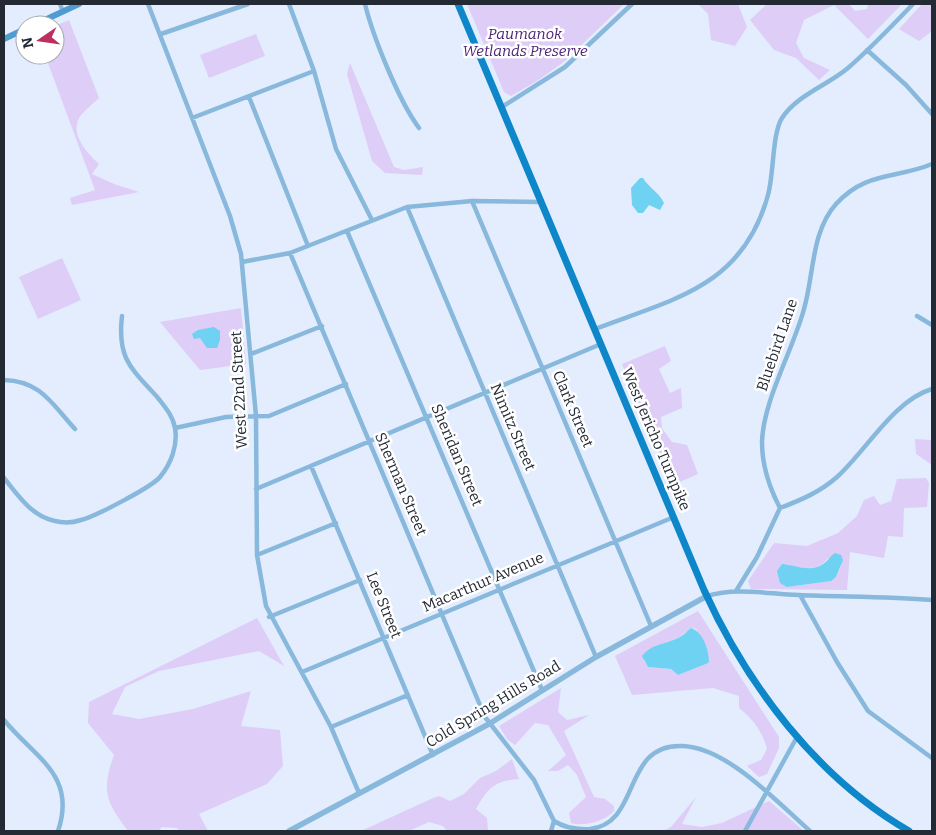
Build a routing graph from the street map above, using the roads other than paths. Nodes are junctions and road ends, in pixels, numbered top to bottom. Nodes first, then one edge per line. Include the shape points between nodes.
1 (60, 4) edge
2 (79, 4) edge
3 (148, 4) edge
4 (248, 4) edge
5 (289, 4) edge
6 (365, 4) edge
7 (458, 4) edge
8 (632, 4) edge
9 (913, 4) edge
10 (63, 12) junction
11 (56, 15) edge
12 (161, 34) junction
13 (867, 50) junction
14 (314, 71) junction
15 (249, 97) junction
16 (502, 107) junction
17 (932, 114) edge
18 (192, 118) junction
19 (419, 128) dead end
20 (932, 164) edge
21 (472, 201) junction
22 (541, 202) junction
23 (407, 207) junction
24 (372, 220) junction
25 (347, 231) junction
26 (308, 246) junction
27 (290, 253) junction
28 (242, 262) junction
29 (122, 316) dead end
30 (917, 316) dead end
31 (932, 325) edge
32 (322, 326) junction
33 (595, 329) junction
34 (601, 344) junction
35 (251, 354) junction
36 (542, 369) junction
37 (4, 380) edge
38 (346, 384) junction
39 (932, 389) edge
40 (484, 393) junction
41 (256, 416) junction
42 (427, 416) junction
43 (175, 428) junction
44 (75, 429) dead end
45 (370, 441) junction
46 (311, 466) junction
47 (4, 478) edge
48 (256, 489) junction
49 (780, 508) junction
50 (674, 517) junction
51 (336, 523) junction
52 (614, 540) junction
53 (257, 555) junction
54 (557, 564) junction
55 (360, 580) junction
56 (500, 589) junction
57 (736, 591) junction
58 (800, 595) junction
59 (707, 596) junction
60 (932, 600) edge
61 (442, 613) junction
62 (269, 617) junction
63 (651, 626) junction
64 (384, 638) junction
65 (596, 657) junction
66 (302, 672) junction
67 (542, 690) junction
68 (408, 695) junction
69 (4, 720) edge
70 (489, 724) junction
71 (332, 727) junction
72 (797, 737) junction
73 (433, 755) junction
74 (932, 758) edge
75 (767, 790) junction
76 (359, 793) junction
77 (554, 821) junction
78 (58, 831) edge
79 (289, 831) edge
80 (551, 831) edge
81 (745, 831) edge
82 (810, 831) edge
83 (908, 831) edge

1 - 10 street
2 - 10 main road
3 - 12 street, West 22nd Street
4 - 12 street
5 - 14 street
6 - 19 street via 408,114
7 - 16 main road, West Jericho Turnpike
8 - 16 street via 565,67
9 - 13 street
10 - 11 main road
12 - 18 street, West 22nd Street
13 - 17 street
13 - 33 street via 782,118 762,217 740,254 699,288
14 - 15 street
14 - 24 street via 336,149
15 - 18 street
15 - 26 street
16 - 22 main road, West Jericho Turnpike
18 - 28 street, West 22nd Street via 236,233
20 - 49 street, Bluebird Lane via 885,174 859,184 835,205 826,219 805,308 768,406 764,426 762,443 767,478
21 - 22 street
21 - 23 street
21 - 36 street, Clark Street
22 - 33 main road, West Jericho Turnpike
23 - 24 street
23 - 40 street, Nimitz Street
24 - 25 street
25 - 26 street
25 - 42 street, Sheridan Street
26 - 27 street
27 - 28 street
27 - 32 street, Sherman Street
28 - 35 street, West 22nd Street
29 - 43 street via 124,355 130,367 164,405
30 - 31 street
32 - 35 street
32 - 38 street, Sherman Street
33 - 34 main road, West Jericho Turnpike
34 - 36 street
34 - 50 main road, West Jericho Turnpike
35 - 41 street, West 22nd Street
36 - 40 street
36 - 52 street, Clark Street
37 - 44 street via 28,383 37,389
38 - 41 street via 269,416
38 - 45 street, Sherman Street
39 - 49 street via 903,406 827,486
40 - 42 street
40 - 54 street, Nimitz Street
41 - 43 street via 226,417
41 - 48 street, West 22nd Street
42 - 45 street
42 - 56 street, Sheridan Street
43 - 47 street via 173,455 159,479 82,520 69,523 55,521 36,513
45 - 46 street
45 - 61 street, Sherman Street
46 - 48 street
46 - 51 street, Lee Street
48 - 53 street, West 22nd Street
49 - 57 street via 757,557
50 - 52 street, Macarthur Avenue
50 - 59 main road, West Jericho Turnpike
51 - 53 street
51 - 55 street, Lee Street
52 - 54 street, Macarthur Avenue
52 - 63 street, Clark Street
53 - 62 street, West 22nd Street
54 - 56 street, Macarthur Avenue
54 - 65 street, Nimitz Street
55 - 62 street
55 - 64 street, Lee Street
56 - 61 street, Macarthur Avenue
56 - 67 street, Sheridan Street
57 - 58 street
57 - 59 street
58 - 60 street via 887,595
58 - 74 street via 836,662 868,710
59 - 63 street, Cold Spring Hills Road
59 - 72 main road, West Jericho Turnpike via 749,671
61 - 64 street, Macarthur Avenue
61 - 70 street, Sherman Street
62 - 66 street, West 22nd Street
63 - 65 street, Cold Spring Hills Road
64 - 66 street, Macarthur Avenue
64 - 68 street, Lee Street
65 - 67 street, Cold Spring Hills Road
66 - 71 street, West 22nd Street
67 - 70 street, Cold Spring Hills Road
68 - 71 street
68 - 73 street, Lee Street
69 - 78 street via 59,781 64,806
70 - 73 street, Cold Spring Hills Road
70 - 77 street, Sherman Street via 534,780
71 - 76 street, West 22nd Street
72 - 75 street
72 - 83 main road, West Jericho Turnpike via 858,796
73 - 76 street, Cold Spring Hills Road
75 - 77 street via 707,752 682,746 669,747 641,765 619,815 608,823 583,830
75 - 81 street
75 - 82 street
76 - 79 street, Cold Spring Hills Road
77 - 80 street

